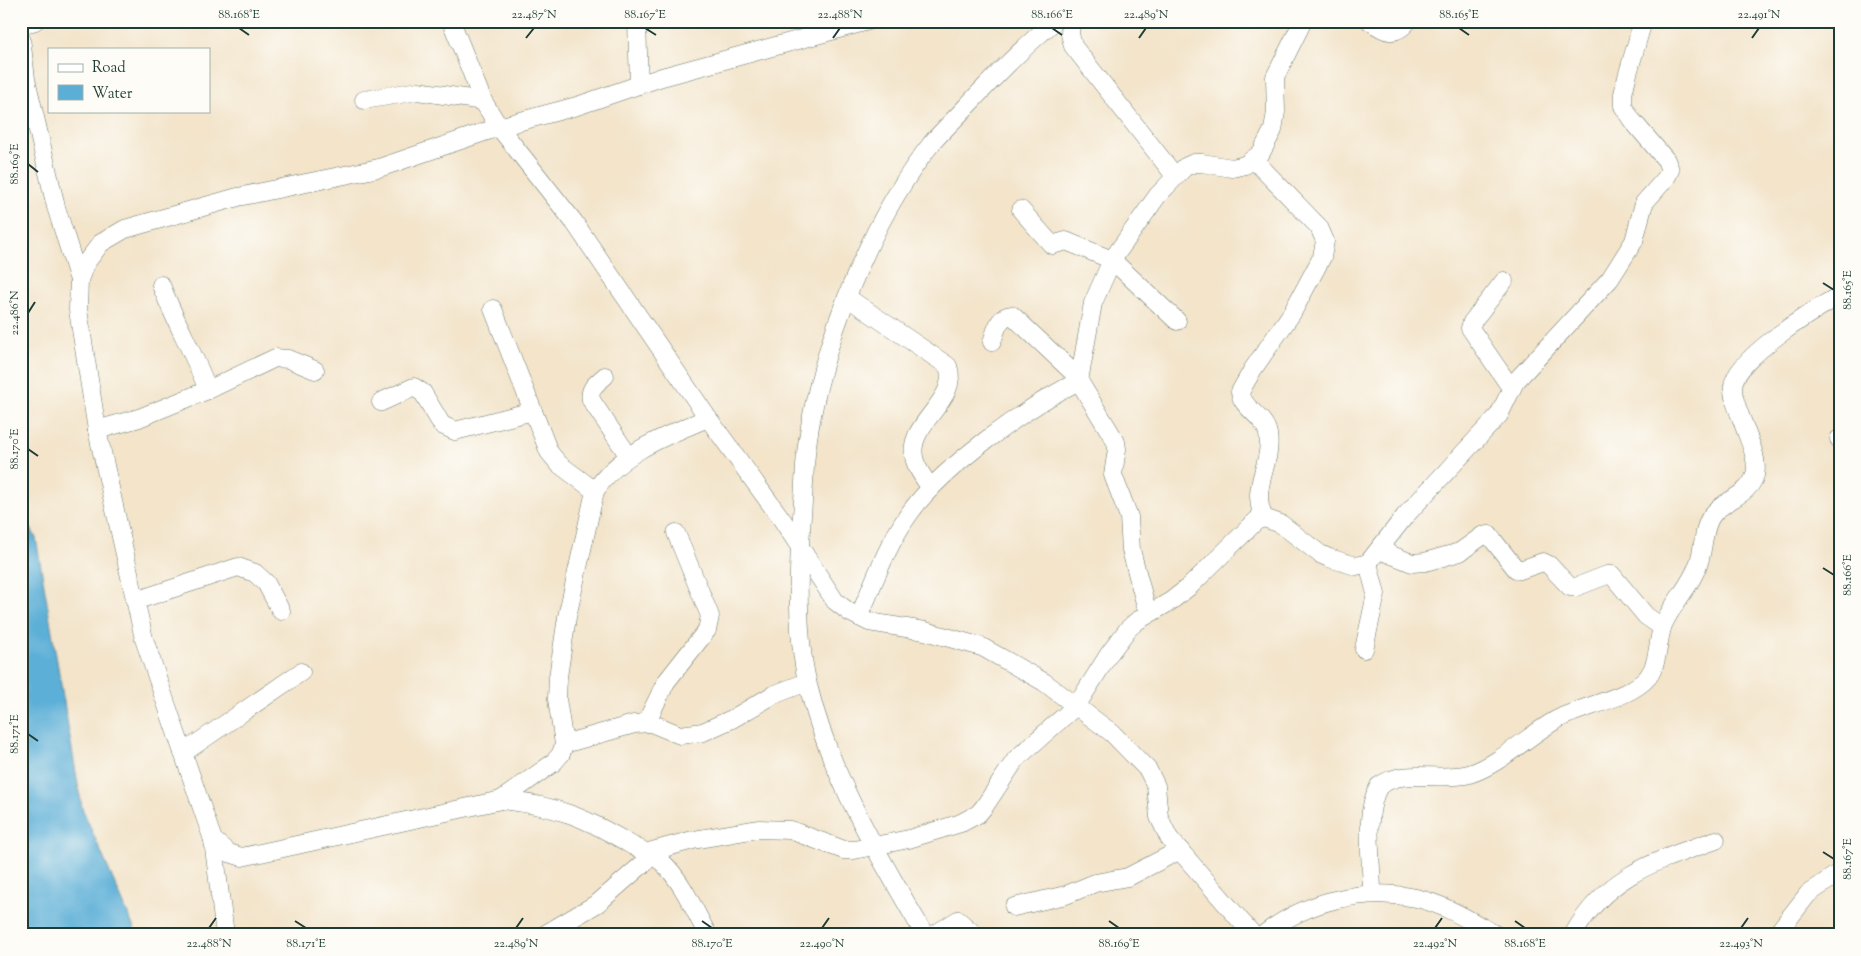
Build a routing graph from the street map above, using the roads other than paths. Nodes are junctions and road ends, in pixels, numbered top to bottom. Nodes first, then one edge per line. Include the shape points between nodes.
1 (35, 21) edge
2 (451, 21) edge
3 (637, 21) edge
4 (868, 21) edge
5 (1055, 21) edge
6 (1071, 21) edge
7 (1303, 21) edge
8 (1370, 21) edge
9 (1408, 21) edge
10 (1643, 21) edge
11 (1836, 21) edge
12 (21, 25) edge
13 (1840, 25) edge
14 (811, 28) edge
15 (21, 38) edge
16 (639, 84) junction
17 (364, 100) dead end
18 (483, 101) junction
19 (499, 127) junction
20 (1254, 160) junction
21 (1175, 176) junction
22 (1021, 210) dead end
23 (1112, 260) junction
24 (79, 280) junction
25 (1504, 281) dead end
26 (161, 285) dead end
27 (1840, 295) edge
28 (848, 298) junction
29 (493, 310) dead end
30 (1177, 320) dead end
31 (992, 342) dead end
32 (314, 370) dead end
33 (605, 376) dead end
34 (1079, 379) junction
35 (1512, 388) junction
36 (208, 390) junction
37 (382, 402) dead end
38 (533, 411) junction
39 (708, 418) junction
40 (97, 430) junction
41 (628, 456) junction
42 (932, 488) junction
43 (595, 491) junction
44 (1264, 518) junction
45 (676, 533) dead end
46 (800, 548) junction
47 (1374, 556) junction
48 (136, 601) junction
49 (281, 611) dead end
50 (1148, 614) junction
51 (859, 617) junction
52 (1662, 628) junction
53 (1364, 650) dead end
54 (300, 672) dead end
55 (807, 682) junction
56 (1077, 705) junction
57 (646, 723) junction
58 (564, 744) junction
59 (183, 753) junction
60 (501, 800) junction
61 (214, 840) junction
62 (1716, 840) dead end
63 (875, 845) junction
64 (1180, 850) junction
65 (648, 855) junction
66 (1840, 872) edge
67 (1372, 894) junction
68 (1014, 907) dead end
69 (1264, 934) edge
70 (225, 935) edge
71 (544, 935) edge
72 (708, 935) edge
73 (925, 935) edge
74 (934, 935) edge
75 (975, 935) edge
76 (1496, 935) edge
77 (1573, 935) edge
78 (1776, 935) edge

1 - 12 street
2 - 18 street
3 - 16 street
4 - 14 street
5 - 28 street via 985,87 932,144 896,196
6 - 21 street via 1073,46
7 - 20 street via 1274,76 1276,112 1273,130 1269,142
8 - 9 street via 1390,33
10 - 35 street via 1623,94 1623,106 1666,160 1670,170 1644,203 1634,241 1610,278
11 - 13 street
14 - 16 street
15 - 24 street via 26,79 56,207
16 - 19 street via 577,106
17 - 18 street via 418,91
18 - 19 street
19 - 24 street via 379,168 238,197 125,229 101,243
19 - 39 street via 574,222
20 - 21 street via 1232,168 1194,163
20 - 44 street via 1319,227 1324,240 1322,257 1307,287 1240,392 1243,402 1264,423 1268,432 1269,445 1258,498
21 - 23 street
22 - 23 street via 1052,245 1066,240
23 - 30 street
23 - 34 street via 1093,304
24 - 40 street via 78,310
25 - 35 street via 1470,328
26 - 36 street
27 - 52 street via 1777,335 1734,380 1734,398 1755,462 1755,476 1740,495 1712,514 1694,574
28 - 42 street via 948,366 950,385 920,428 914,446 914,460
28 - 46 street via 835,328 807,445
29 - 38 street
31 - 34 street via 998,325 1005,316 1012,315
32 - 36 street via 288,359 275,358
33 - 41 street via 592,389 591,400
34 - 42 street via 978,447
34 - 50 street via 1116,442 1113,476 1129,517 1131,550
35 - 47 street via 1493,421 1405,516
36 - 40 street via 139,418
37 - 38 street via 414,386 423,393 442,425 455,431
38 - 43 street via 549,452 559,464
39 - 41 street
39 - 46 street
40 - 48 street
41 - 43 street
42 - 51 street via 909,514 893,540
43 - 58 street via 567,617 558,677 557,700
44 - 47 street via 1282,524 1329,558 1356,566
44 - 50 street via 1248,528 1171,601
45 - 57 street via 710,623 666,682
46 - 51 street via 835,601
46 - 55 street via 801,630
47 - 52 street via 1412,563 1425,562 1460,552 1482,536 1489,535 1516,569 1543,562 1570,587 1612,575 1646,616
47 - 53 street via 1376,594
48 - 49 street via 238,567 256,573 266,583
48 - 59 street via 144,639
50 - 56 street via 1119,639
51 - 56 street via 869,622 925,631 982,646
52 - 67 street via 1653,668 1641,684 1559,719 1471,774 1396,778 1379,786 1369,821
54 - 59 street
55 - 57 street via 696,733 680,735
55 - 63 street via 821,734
56 - 63 street via 1016,760 978,814 953,826
56 - 64 street via 1134,752 1148,770 1156,786 1159,817 1169,838
57 - 58 street
58 - 60 street via 553,763
59 - 61 street
60 - 61 street via 242,857 229,853
60 - 65 street via 564,811 597,824
61 - 70 street
62 - 77 street via 1666,858 1619,881 1600,896
63 - 65 street via 844,850 790,830 758,829 693,840
63 - 73 street
64 - 68 street via 1128,877 1095,883 1066,895
64 - 69 street
65 - 71 street via 598,903
65 - 72 street via 662,863 675,879
66 - 78 street via 1808,894
67 - 69 street via 1314,905
67 - 76 street via 1417,898 1455,912
74 - 75 street via 958,920

